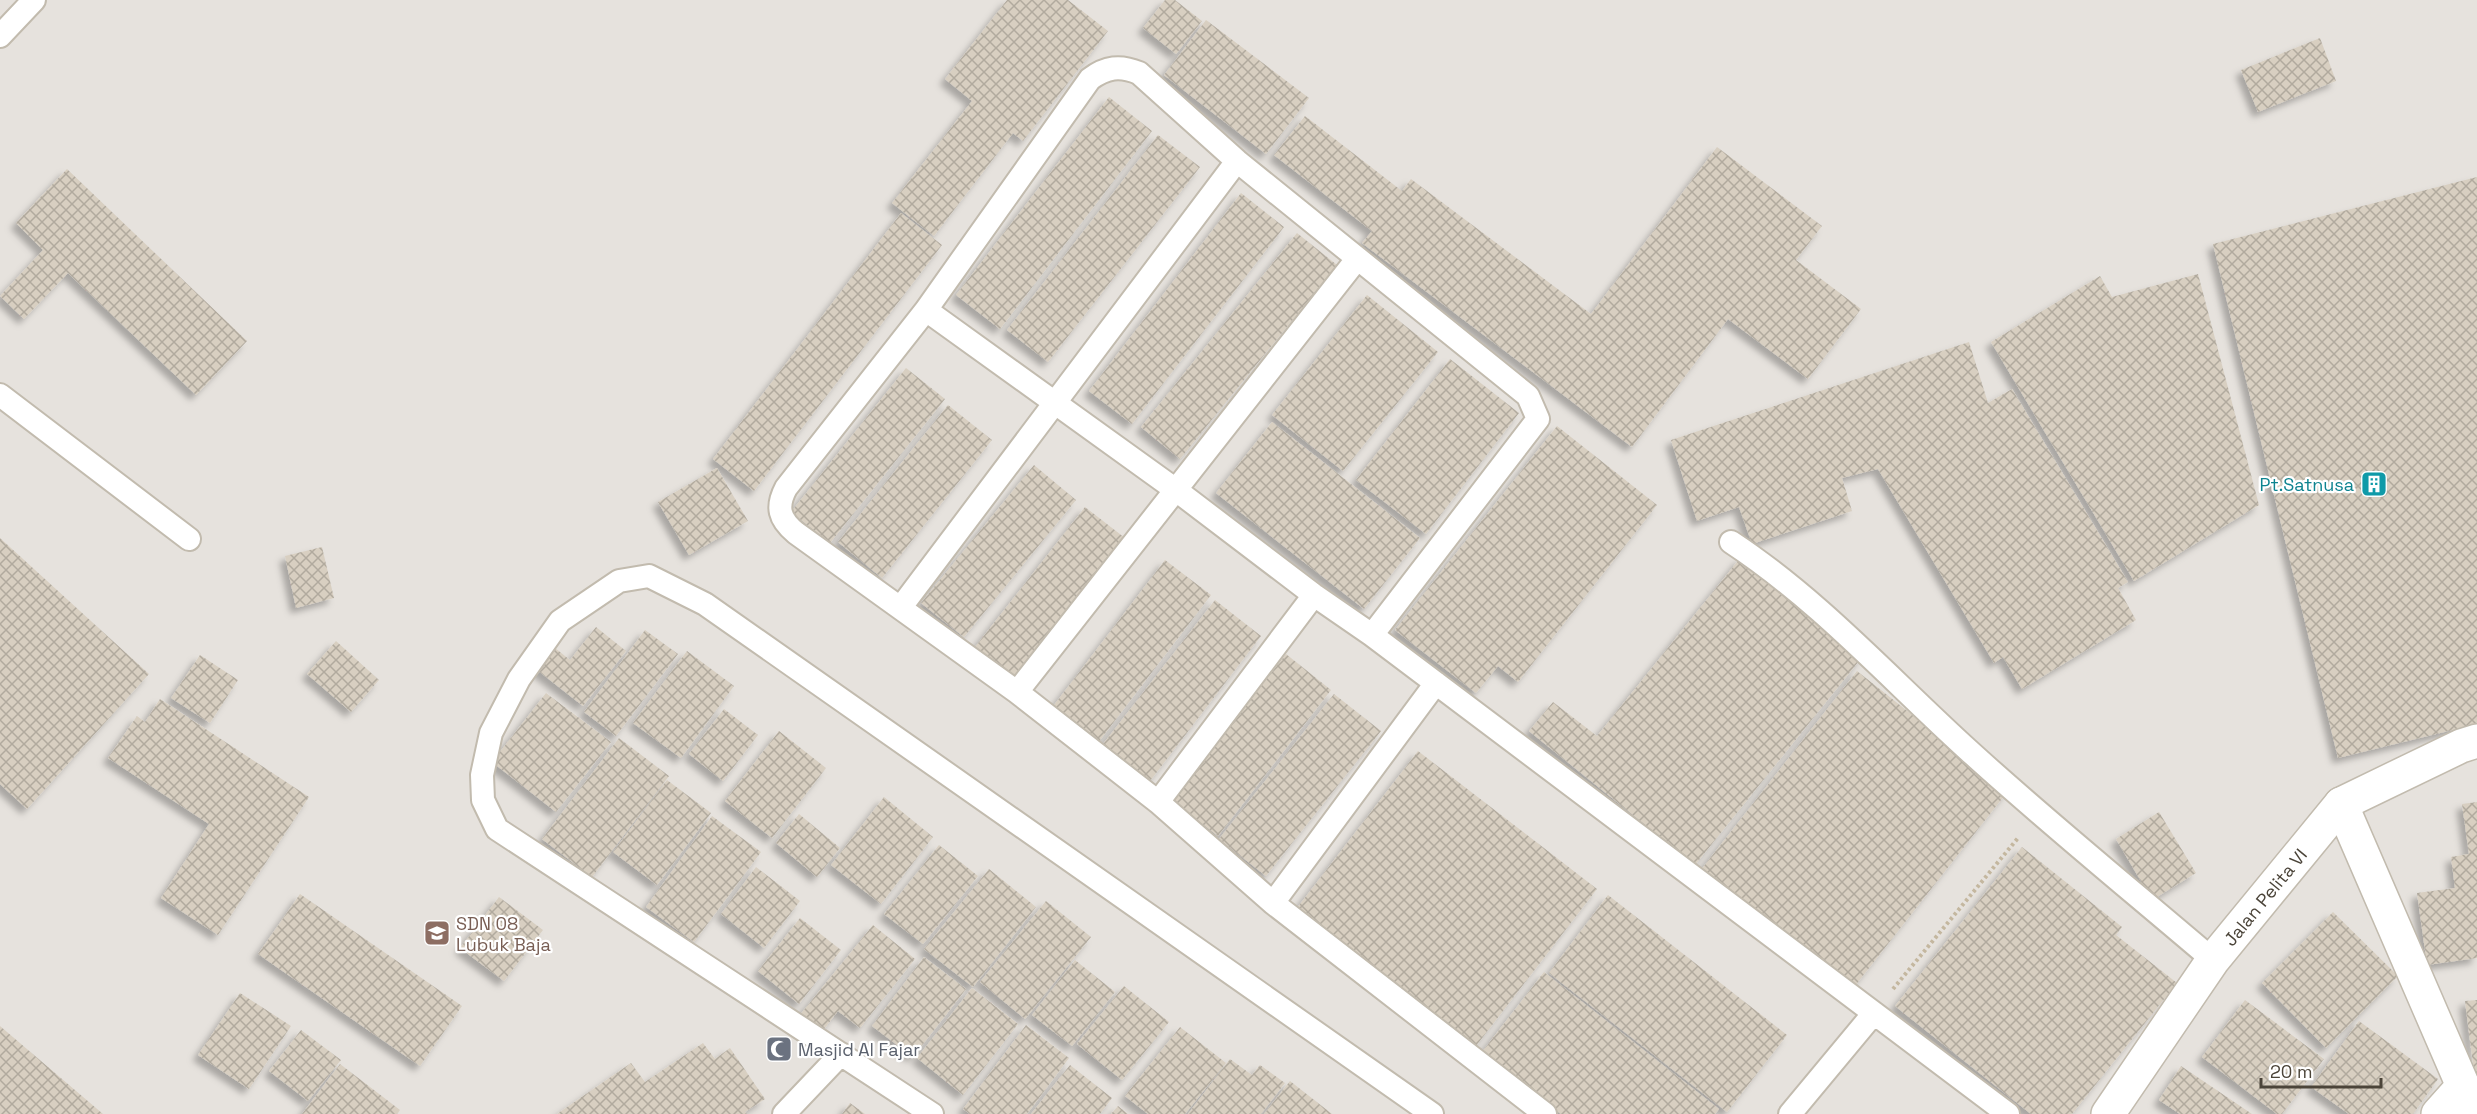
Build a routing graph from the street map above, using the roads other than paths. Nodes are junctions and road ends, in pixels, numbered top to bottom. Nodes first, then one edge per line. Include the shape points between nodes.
1 (34, 0) edge
2 (0, 36) edge
3 (1237, 161) junction
4 (1357, 259) junction
5 (926, 310) junction
6 (0, 395) edge
7 (1054, 404) junction
8 (1176, 490) junction
9 (189, 539) dead end
10 (1731, 542) dead end
11 (1314, 595) junction
12 (901, 607) junction
13 (1372, 635) junction
14 (1436, 683) junction
15 (1017, 692) junction
16 (2477, 741) edge
17 (1158, 802) junction
18 (2341, 804) junction
19 (1273, 903) junction
20 (2213, 960) junction
21 (1874, 1013) junction
22 (841, 1054) junction
23 (2470, 1099) edge
24 (784, 1114) edge
25 (932, 1114) edge
26 (1432, 1114) edge
27 (1545, 1114) edge
28 (1790, 1114) edge
29 (2008, 1114) edge
30 (2108, 1114) edge
31 (2438, 1114) edge

1 - 2 lane
3 - 4 lane
3 - 5 lane via 1139,73 1126,67 1104,70 1090,79
3 - 7 lane
4 - 8 lane
4 - 13 lane via 1528,396 1538,420
5 - 7 lane
5 - 12 lane via 786,488 779,503 783,519 796,533
6 - 9 lane
7 - 8 lane
7 - 12 lane
8 - 11 lane
8 - 15 lane
10 - 20 lane via 1862,647 1967,749
11 - 13 lane
11 - 17 lane
12 - 15 lane
13 - 14 lane
14 - 19 lane
14 - 21 lane
15 - 17 lane
16 - 18 street, Jalan Pelita VI
17 - 19 lane
18 - 20 street, Jalan Pelita VI
18 - 23 street
19 - 27 lane
20 - 30 street, Jalan Pelita VI
21 - 28 lane
21 - 29 lane
22 - 24 lane
22 - 25 lane
22 - 26 lane via 497,829 483,800 482,775 491,733 519,679 561,621 619,581 649,576 705,604
23 - 31 street

